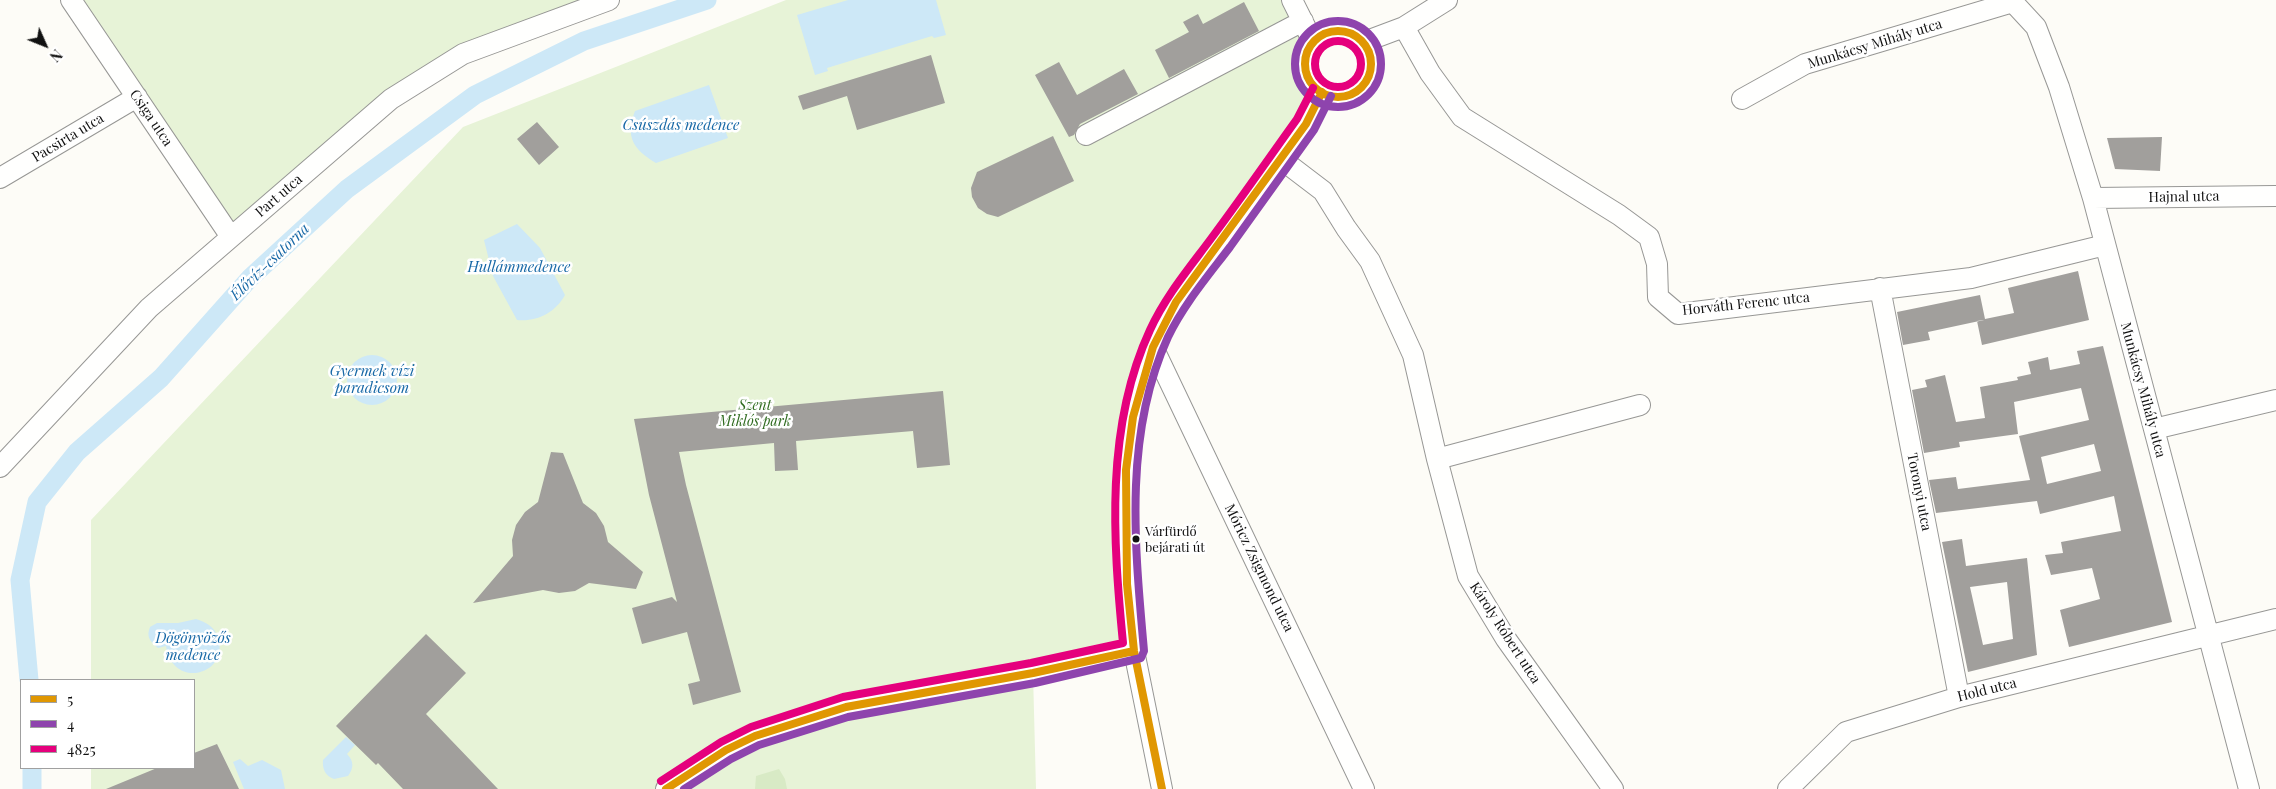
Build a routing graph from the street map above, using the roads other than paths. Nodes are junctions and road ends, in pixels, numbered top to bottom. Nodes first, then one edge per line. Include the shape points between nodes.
1 (71, 0) edge
2 (609, 0) edge
3 (1292, 0) edge
4 (1447, 0) edge
5 (2012, 1) edge
6 (1303, 21) junction
7 (1404, 27) junction
8 (1313, 42) junction
9 (1364, 42) junction
10 (1322, 92) junction
11 (137, 97) junction
12 (1742, 99) dead end
13 (1086, 135) dead end
14 (1281, 159) junction
15 (0, 178) edge
16 (2276, 196) edge
17 (2093, 198) junction
18 (231, 237) junction
19 (2105, 246) junction
20 (1880, 288) junction
21 (1153, 348) junction
22 (2276, 400) edge
23 (1640, 405) dead end
24 (2154, 430) junction
25 (1437, 459) junction
26 (0, 467) edge
27 (2276, 619) edge
28 (2209, 636) junction
29 (1134, 651) junction
30 (1959, 697) junction
31 (666, 789) edge
32 (1162, 789) edge
33 (1364, 789) edge
34 (1613, 789) edge
35 (1788, 789) edge
36 (2249, 789) edge

1 - 11 street, Csiga utca
2 - 18 street, Part utca via 463,54 391,99
3 - 6 street
4 - 7 street
5 - 12 street, Munkácsy Mihály utca via 1805,64
5 - 17 street, Munkácsy Mihály utca via 2036,27 2059,87
6 - 8 street
6 - 13 street
7 - 9 street
7 - 20 street, Horváth Ferenc utca via 1430,73 1462,118 1619,215 1649,238 1657,264 1658,297 1678,314
8 - 9 street via 1333,31 1344,31
8 - 10 street via 1305,64 1313,85
9 - 10 street via 1371,64 1363,85 1344,96
10 - 14 street via 1306,124
11 - 15 street, Pacsirta utca
11 - 18 street, Csiga utca
14 - 21 street via 1176,302
14 - 25 street, Károly Róbert utca via 1323,192 1370,261 1413,355
16 - 17 street, Hajnal utca
17 - 19 street, Munkácsy Mihály utca
18 - 26 street, Part utca via 149,308
19 - 20 street, Horváth Ferenc utca via 1971,278
19 - 24 street, Munkácsy Mihály utca
20 - 30 street, Toronyi utca
21 - 29 street via 1133,417 1126,470 1125,536
21 - 33 street, Móricz Zsigmond utca
22 - 24 street
23 - 25 street
24 - 28 street, Munkácsy Mihály utca
25 - 34 street, Károly Róbert utca via 1468,576 1506,639
27 - 28 street, Hold utca
28 - 30 street, Hold utca
28 - 36 street, Munkácsy Mihály utca
29 - 31 street via 846,707 755,736 726,750
29 - 32 street
30 - 35 street, Hold utca via 1846,732

